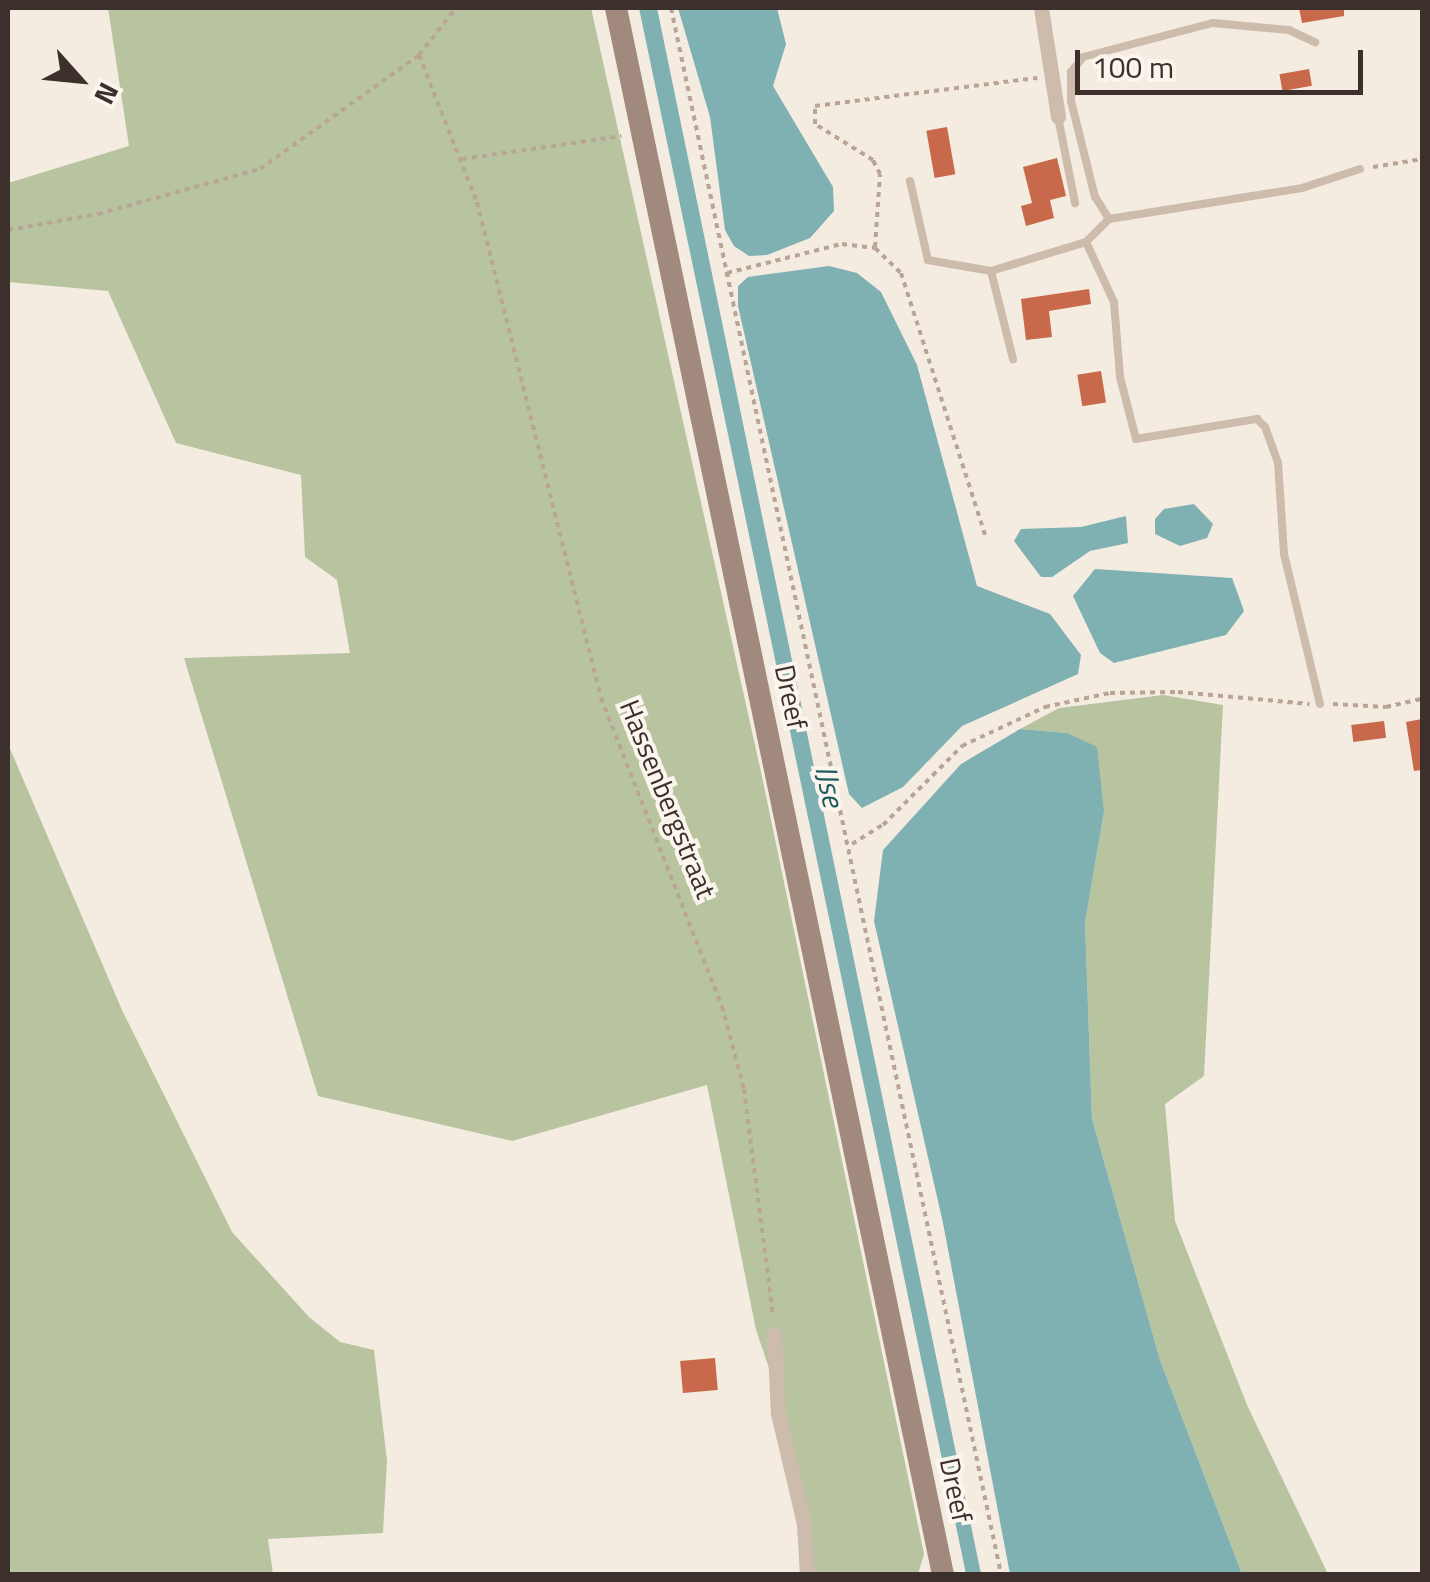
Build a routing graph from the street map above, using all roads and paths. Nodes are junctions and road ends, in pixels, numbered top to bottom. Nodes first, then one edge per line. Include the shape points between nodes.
1 (456, 8) edge
2 (616, 8) edge
3 (671, 8) edge
4 (1042, 8) edge
5 (1315, 42) dead end
6 (420, 55) junction
7 (1052, 74) junction
8 (1058, 118) joint
9 (642, 132) junction
10 (1422, 158) edge
11 (462, 159) junction
12 (1360, 169) joint
13 (910, 181) dead end
14 (1074, 203) dead end
15 (1109, 219) junction
16 (8, 230) edge
17 (1086, 242) junction
18 (876, 248) junction
19 (991, 271) junction
20 (727, 273) junction
21 (1013, 359) dead end
22 (985, 535) dead end
23 (1218, 697) dead end
24 (1320, 704) dead end
25 (851, 844) junction
26 (774, 1334) joint
27 (807, 1574) edge
28 (943, 1574) edge
29 (1000, 1574) edge

1 - 6 path
2 - 9 main road, Dreef
3 - 20 path
4 - 7 street
5 - 15 lane via 1289,30 1213,23 1084,57 1071,72 1072,101 1094,197
6 - 11 path, Hassenbergstraat
6 - 16 path via 260,169 98,214
7 - 8 street
7 - 18 path via 815,106 815,124 872,160 880,174
8 - 14 lane
9 - 11 path
9 - 28 main road, Dreef
10 - 12 path
11 - 26 path, Hassenbergstraat via 514,334 601,698 722,1006 744,1088
12 - 15 lane via 1302,188
13 - 19 lane via 928,260
15 - 17 lane
17 - 19 lane
17 - 24 lane via 1114,302 1120,377 1136,439 1257,419 1266,427 1278,463 1284,554
18 - 20 path via 842,244
18 - 22 path via 902,273
19 - 21 lane
20 - 25 path
23 - 25 path via 1110,694 1014,719 962,746 883,824
25 - 29 path
26 - 27 street via 778,1414 804,1524

